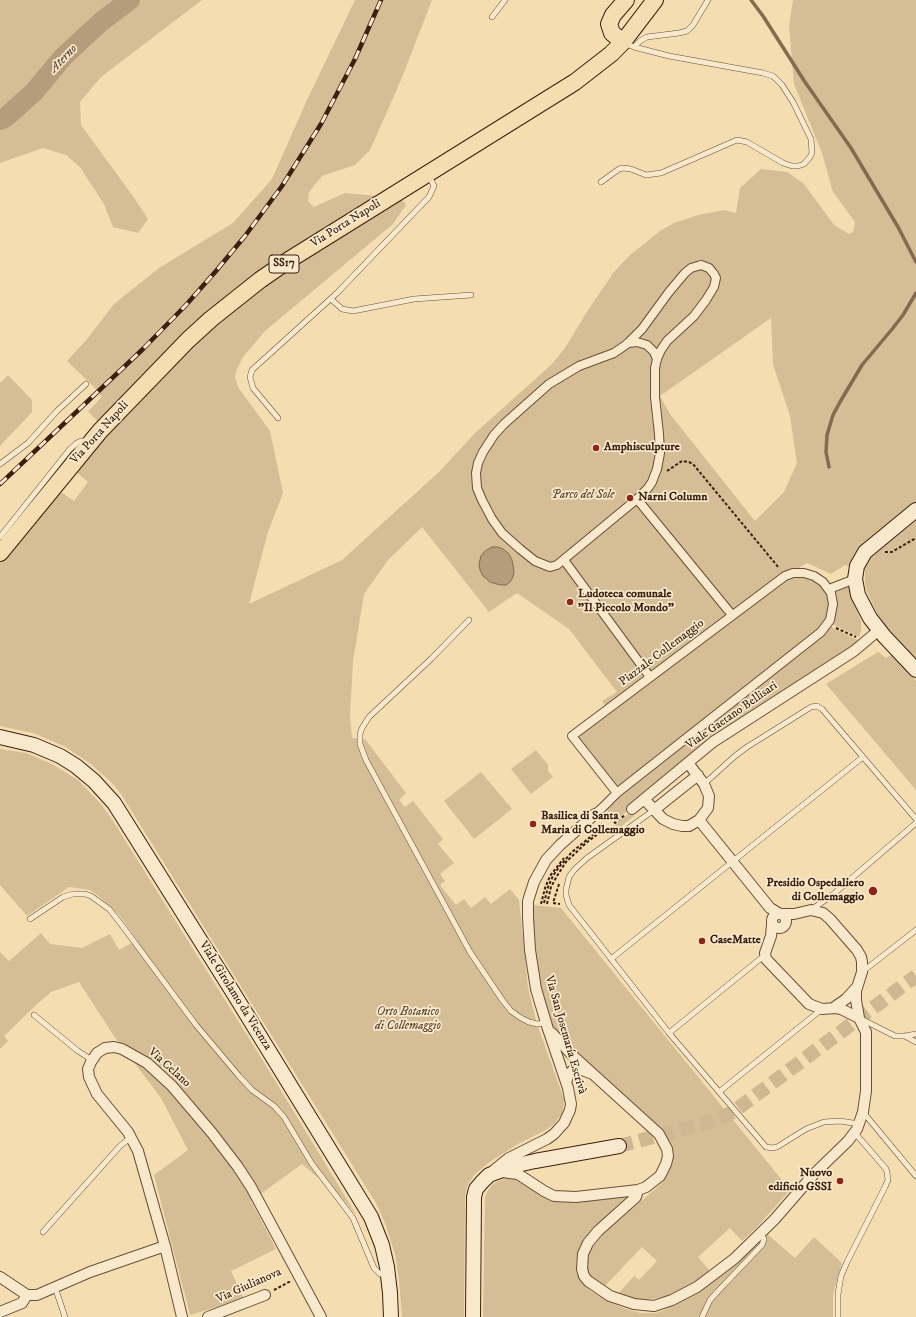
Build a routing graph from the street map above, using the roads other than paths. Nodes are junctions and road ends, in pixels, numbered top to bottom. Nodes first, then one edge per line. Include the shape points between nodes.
1 (504, 0) edge
2 (626, 0) edge
3 (655, 0) edge
4 (708, 0) edge
5 (492, 17) dead end
6 (628, 44) junction
7 (427, 174) junction
8 (601, 182) dead end
9 (471, 295) dead end
10 (331, 299) junction
11 (644, 326) junction
12 (627, 344) junction
13 (654, 349) junction
14 (86, 384) dead end
15 (278, 418) dead end
16 (89, 443) junction
17 (0, 464) edge
18 (637, 499) junction
19 (916, 510) edge
20 (0, 536) edge
21 (0, 553) edge
22 (564, 560) junction
23 (855, 579) junction
24 (829, 589) junction
25 (732, 616) junction
26 (469, 620) dead end
27 (879, 630) junction
28 (916, 670) edge
29 (650, 677) junction
30 (0, 737) edge
31 (863, 757) junction
32 (688, 763) junction
33 (698, 775) junction
34 (704, 784) junction
35 (617, 793) junction
36 (644, 799) junction
37 (632, 809) road end
38 (654, 810) junction
39 (916, 819) edge
40 (599, 820) joint
41 (699, 820) junction
42 (916, 823) edge
43 (732, 861) junction
44 (810, 910) junction
45 (776, 918) junction
46 (30, 919) dead end
47 (916, 930) edge
48 (765, 955) junction
49 (611, 959) junction
50 (862, 972) junction
51 (858, 986) junction
52 (833, 1008) junction
53 (822, 1009) junction
54 (34, 1015) dead end
55 (859, 1018) junction
56 (546, 1024) junction
57 (670, 1033) junction
58 (916, 1034) edge
59 (905, 1036) junction
60 (916, 1042) edge
61 (92, 1060) junction
62 (595, 1076) junction
63 (566, 1082) junction
64 (719, 1092) junction
65 (863, 1112) junction
66 (857, 1129) junction
67 (131, 1138) junction
68 (618, 1146) tunnel mouth
69 (915, 1172) edge
70 (493, 1174) junction
71 (638, 1190) junction
72 (43, 1232) dead end
73 (761, 1234) junction
74 (165, 1246) junction
75 (388, 1274) junction
76 (0, 1277) edge
77 (56, 1287) junction
78 (27, 1295) junction
79 (265, 1295) road end
80 (0, 1312) edge
81 (65, 1317) edge
82 (182, 1317) edge
83 (208, 1317) edge
84 (321, 1317) edge
85 (391, 1317) edge
86 (473, 1317) edge
87 (702, 1317) edge
88 (838, 1317) edge

1 - 5 lane
2 - 6 main road via 609,24 612,33
3 - 6 main road, Via Porta Napoli / SS17
4 - 6 lane via 687,31 647,37
6 - 7 main road, Via Porta Napoli / SS17 via 575,82
6 - 8 lane via 669,56 766,73 775,78 788,93 807,130 812,143 812,153 804,164 792,166 747,142 737,140 661,174 646,175 623,168
7 - 10 lane via 434,184 429,197
7 - 16 main road, Via Porta Napoli / SS17 via 289,260 233,301 188,340
9 - 10 lane via 431,297 353,312 342,309
10 - 15 lane via 252,370 250,377 253,388
11 - 12 street
11 - 13 street via 644,337
11 - 13 street via 691,268 705,265 712,271 716,282 712,292 694,316
12 - 13 street via 638,342
12 - 22 street via 614,353 579,366 549,384 499,430 485,447 478,463 476,480 479,494 502,533 543,565 552,567
13 - 18 street via 657,359 655,397 659,462 648,488
14 - 17 lane via 28,443
16 - 20 lane via 81,441 74,445
16 - 21 main road, Via Porta Napoli / SS17
18 - 22 street
18 - 25 street
19 - 23 main road via 865,552 857,566
22 - 29 street
23 - 24 street
23 - 27 main road via 861,602
24 - 25 street, Piazzale Collemaggio via 814,576 793,573 785,576
24 - 35 street via 833,604 832,615 821,632
25 - 29 street, Piazzale Collemaggio
26 - 56 lane via 369,717 361,731 360,744 366,760 470,952 511,1010 529,1022
27 - 28 main road
27 - 32 street, Viale Gaetano Bellisari via 854,651 721,737
29 - 35 street, Piazzale Collemaggio via 572,736
30 - 75 main road, Viale Girolamo da Vicenza via 34,745 60,756 94,781 114,803 360,1198 379,1235
31 - 34 lane via 822,709 817,706 811,707 741,751
31 - 39 lane
31 - 43 lane
32 - 33 street
32 - 36 street, Viale Gaetano Bellisari
33 - 34 street
33 - 38 street
34 - 41 street via 709,804
35 - 40 street
36 - 37 street, Viale Gaetano Bellisari
36 - 38 street
38 - 41 street via 663,819 676,825 690,826
38 - 49 lane via 582,862 568,882 566,895 569,905
40 - 56 street, Via San Josemaría Escrivà via 550,856 537,875 529,897 530,950 536,989
41 - 43 street
42 - 44 lane via 830,897
43 - 45 street
43 - 49 lane
44 - 45 street
44 - 50 street via 819,911 827,916 856,950 862,962
45 - 48 street
46 - 75 lane via 63,897 72,894 91,896 109,909 234,1071 284,1117 312,1164 353,1218 374,1268 380,1274
47 - 50 lane
48 - 53 street via 803,999 812,1006
48 - 57 lane
49 - 57 lane
50 - 51 street
51 - 52 street
51 - 55 street via 856,1000
52 - 53 street
52 - 55 street via 844,1010
53 - 64 lane
54 - 61 lane
55 - 59 lane via 895,1036
55 - 65 street via 866,1035 866,1091
56 - 62 street via 563,1046
56 - 63 street, Via San Josemaría Escrivà
57 - 64 lane
58 - 59 lane
59 - 60 lane
61 - 67 street via 88,1073 93,1087
61 - 84 street, Via Celano via 96,1053 105,1048 122,1049 147,1063 172,1086 204,1122 238,1167
62 - 63 street via 575,1070 569,1074
62 - 71 street via 656,1131 665,1145 668,1156 662,1172 650,1185
63 - 70 street, Via San Josemaría Escrivà via 570,1110 562,1126 549,1138 500,1164
64 - 66 lane via 766,1147 772,1148 782,1144 806,1129 824,1122 840,1121
65 - 66 street
65 - 69 lane
66 - 73 street
66 - 88 lane via 886,1169 888,1180 841,1276
67 - 72 lane via 120,1146
67 - 74 street via 144,1166
68 - 70 main road via 535,1161
70 - 71 street via 518,1174 544,1191 564,1198
70 - 86 main road via 478,1186 474,1195
71 - 73 street via 636,1197 590,1241 582,1260 583,1273 588,1281 619,1300 654,1306 672,1300 718,1272
73 - 87 lane via 764,1239 762,1246 710,1300
74 - 77 street via 90,1272
74 - 82 street
75 - 85 main road, Viale Girolamo da Vicenza
76 - 78 street
77 - 78 street via 37,1295
77 - 81 lane
78 - 80 street via 22,1303
79 - 83 street, Via Giulianova

